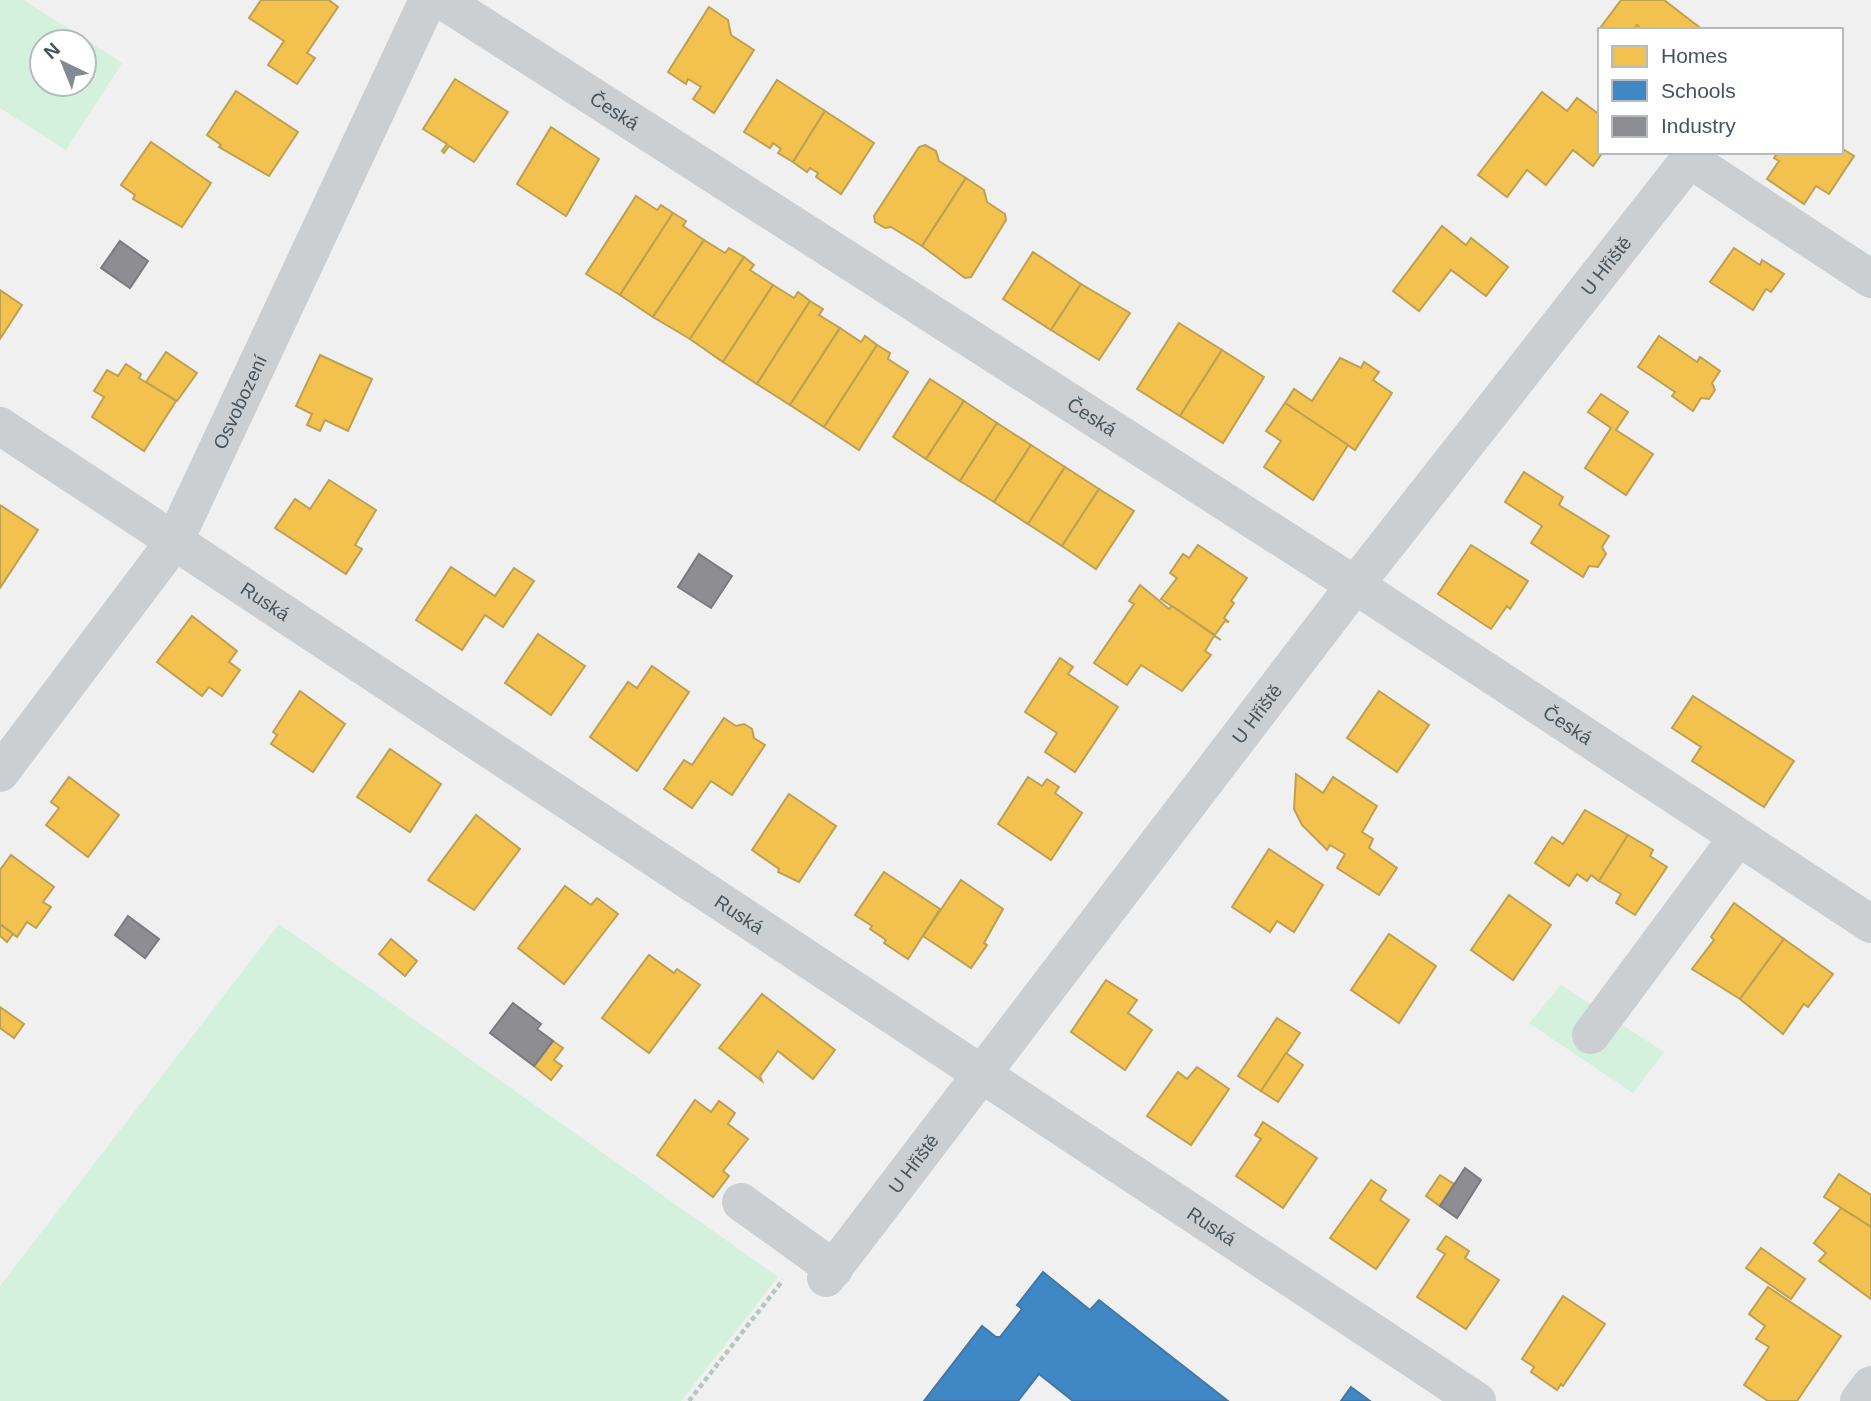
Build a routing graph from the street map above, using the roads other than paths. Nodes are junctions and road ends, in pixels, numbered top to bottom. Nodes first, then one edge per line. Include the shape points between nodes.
1 (428, 0) edge
2 (442, 0) edge
3 (1692, 156) edge
4 (1871, 279) edge
5 (0, 426) edge
6 (174, 542) junction
7 (1355, 585) junction
8 (0, 773) edge
9 (1738, 837) junction
10 (1871, 925) edge
11 (1591, 1035) dead end
12 (982, 1074) junction
13 (741, 1202) dead end
14 (1871, 1385) edge
15 (1476, 1401) edge
16 (1859, 1401) edge

1 - 6 street, Osvobození
2 - 7 street, Česká
3 - 4 street
3 - 7 street, U Hřiště
5 - 6 street, Ruská
6 - 8 street, Osvobození
6 - 12 street, Ruská
7 - 9 street, Česká
7 - 12 street, U Hřiště
9 - 10 street, Česká
9 - 11 street
12 - 13 street, U Hřiště via 822,1265
12 - 15 street, Ruská
14 - 16 street

